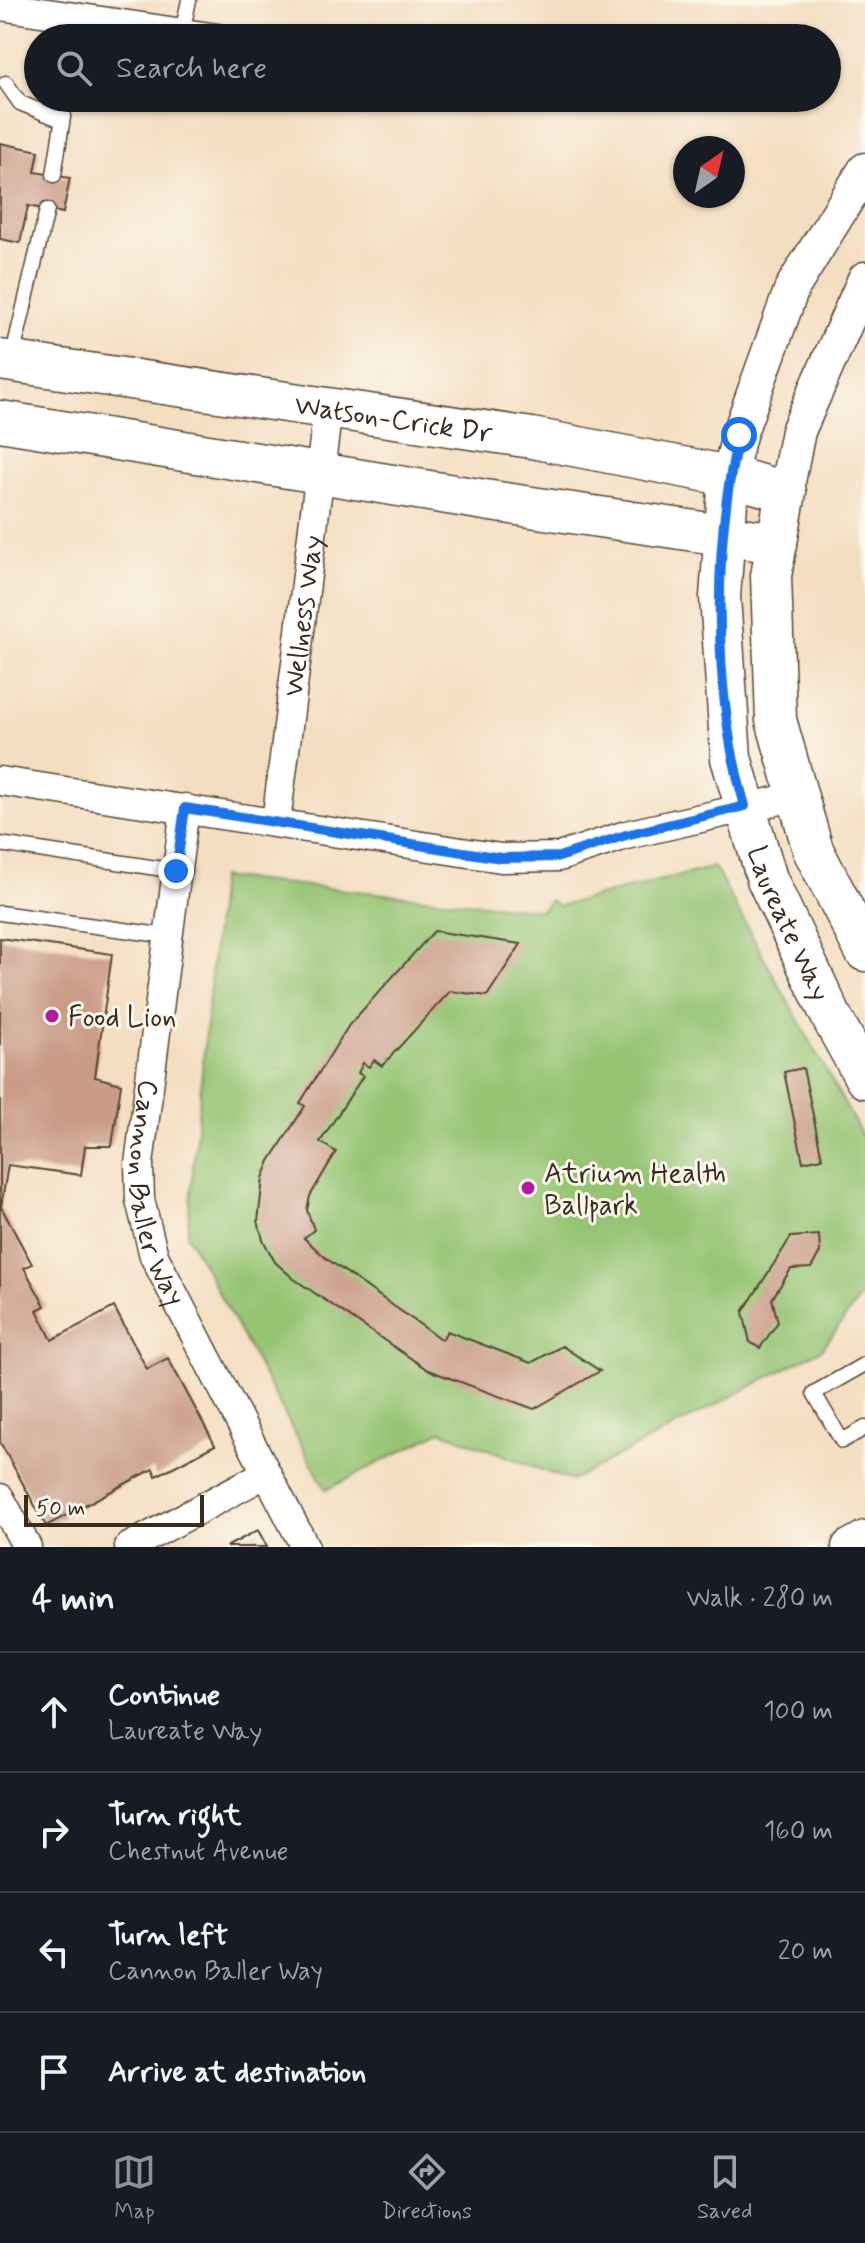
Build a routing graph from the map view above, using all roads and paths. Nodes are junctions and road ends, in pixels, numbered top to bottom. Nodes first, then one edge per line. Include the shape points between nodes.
1 (189, 0) edge
2 (0, 6) edge
3 (77, 24) edge
4 (184, 24) edge
5 (6, 83) dead end
6 (24, 105) edge
7 (42, 112) edge
8 (63, 112) edge
9 (62, 120) junction
10 (865, 170) edge
11 (54, 175) dead end
12 (47, 210) dead end
13 (865, 279) edge
14 (6, 360) edge
15 (328, 408) junction
16 (0, 421) edge
17 (318, 473) junction
18 (729, 476) junction
19 (786, 492) junction
20 (722, 537) junction
21 (777, 543) junction
22 (0, 781) edge
23 (798, 796) junction
24 (745, 806) junction
25 (185, 808) junction
26 (276, 822) junction
27 (0, 844) edge
28 (176, 871) junction
29 (0, 913) edge
30 (168, 936) junction
31 (865, 951) edge
32 (865, 1078) edge
33 (865, 1364) edge
34 (865, 1428) edge
35 (265, 1474) junction
36 (0, 1498) edge
37 (865, 1538) edge
38 (27, 1547) edge
39 (130, 1547) edge
40 (305, 1547) edge
41 (849, 1547) edge

1 - 4 lane
2 - 3 street
5 - 6 lane
7 - 9 lane
8 - 9 lane
9 - 11 lane
10 - 18 street, Laureate Way via 792,288
12 - 14 lane
13 - 19 street, Laureate Way via 798,431
14 - 15 main road, Watson-Crick Dr
15 - 17 street, Wellness Way
15 - 18 main road, Watson-Crick Dr via 532,438
16 - 17 main road
17 - 20 main road
17 - 26 street, Wellness Way
18 - 19 main road, Watson-Crick Dr
18 - 20 main road, Laureate Way
19 - 21 main road, Laureate Way
20 - 21 main road
20 - 24 main road, Laureate Way via 720,597 731,758
21 - 23 main road, Laureate Way via 771,576 776,720
22 - 25 street
23 - 24 street
23 - 31 main road, Laureate Way via 813,850
24 - 26 street via 559,857 501,858
24 - 32 main road, Laureate Way via 767,879
25 - 26 street
25 - 28 street, Cannon Baller Way
27 - 28 lane
28 - 30 street, Cannon Baller Way
29 - 30 lane
30 - 35 street, Cannon Baller Way via 139,1164 144,1225 154,1256
33 - 34 lane via 814,1393 842,1441
35 - 39 street
35 - 40 street, Cannon Baller Way
36 - 38 street
37 - 41 street

